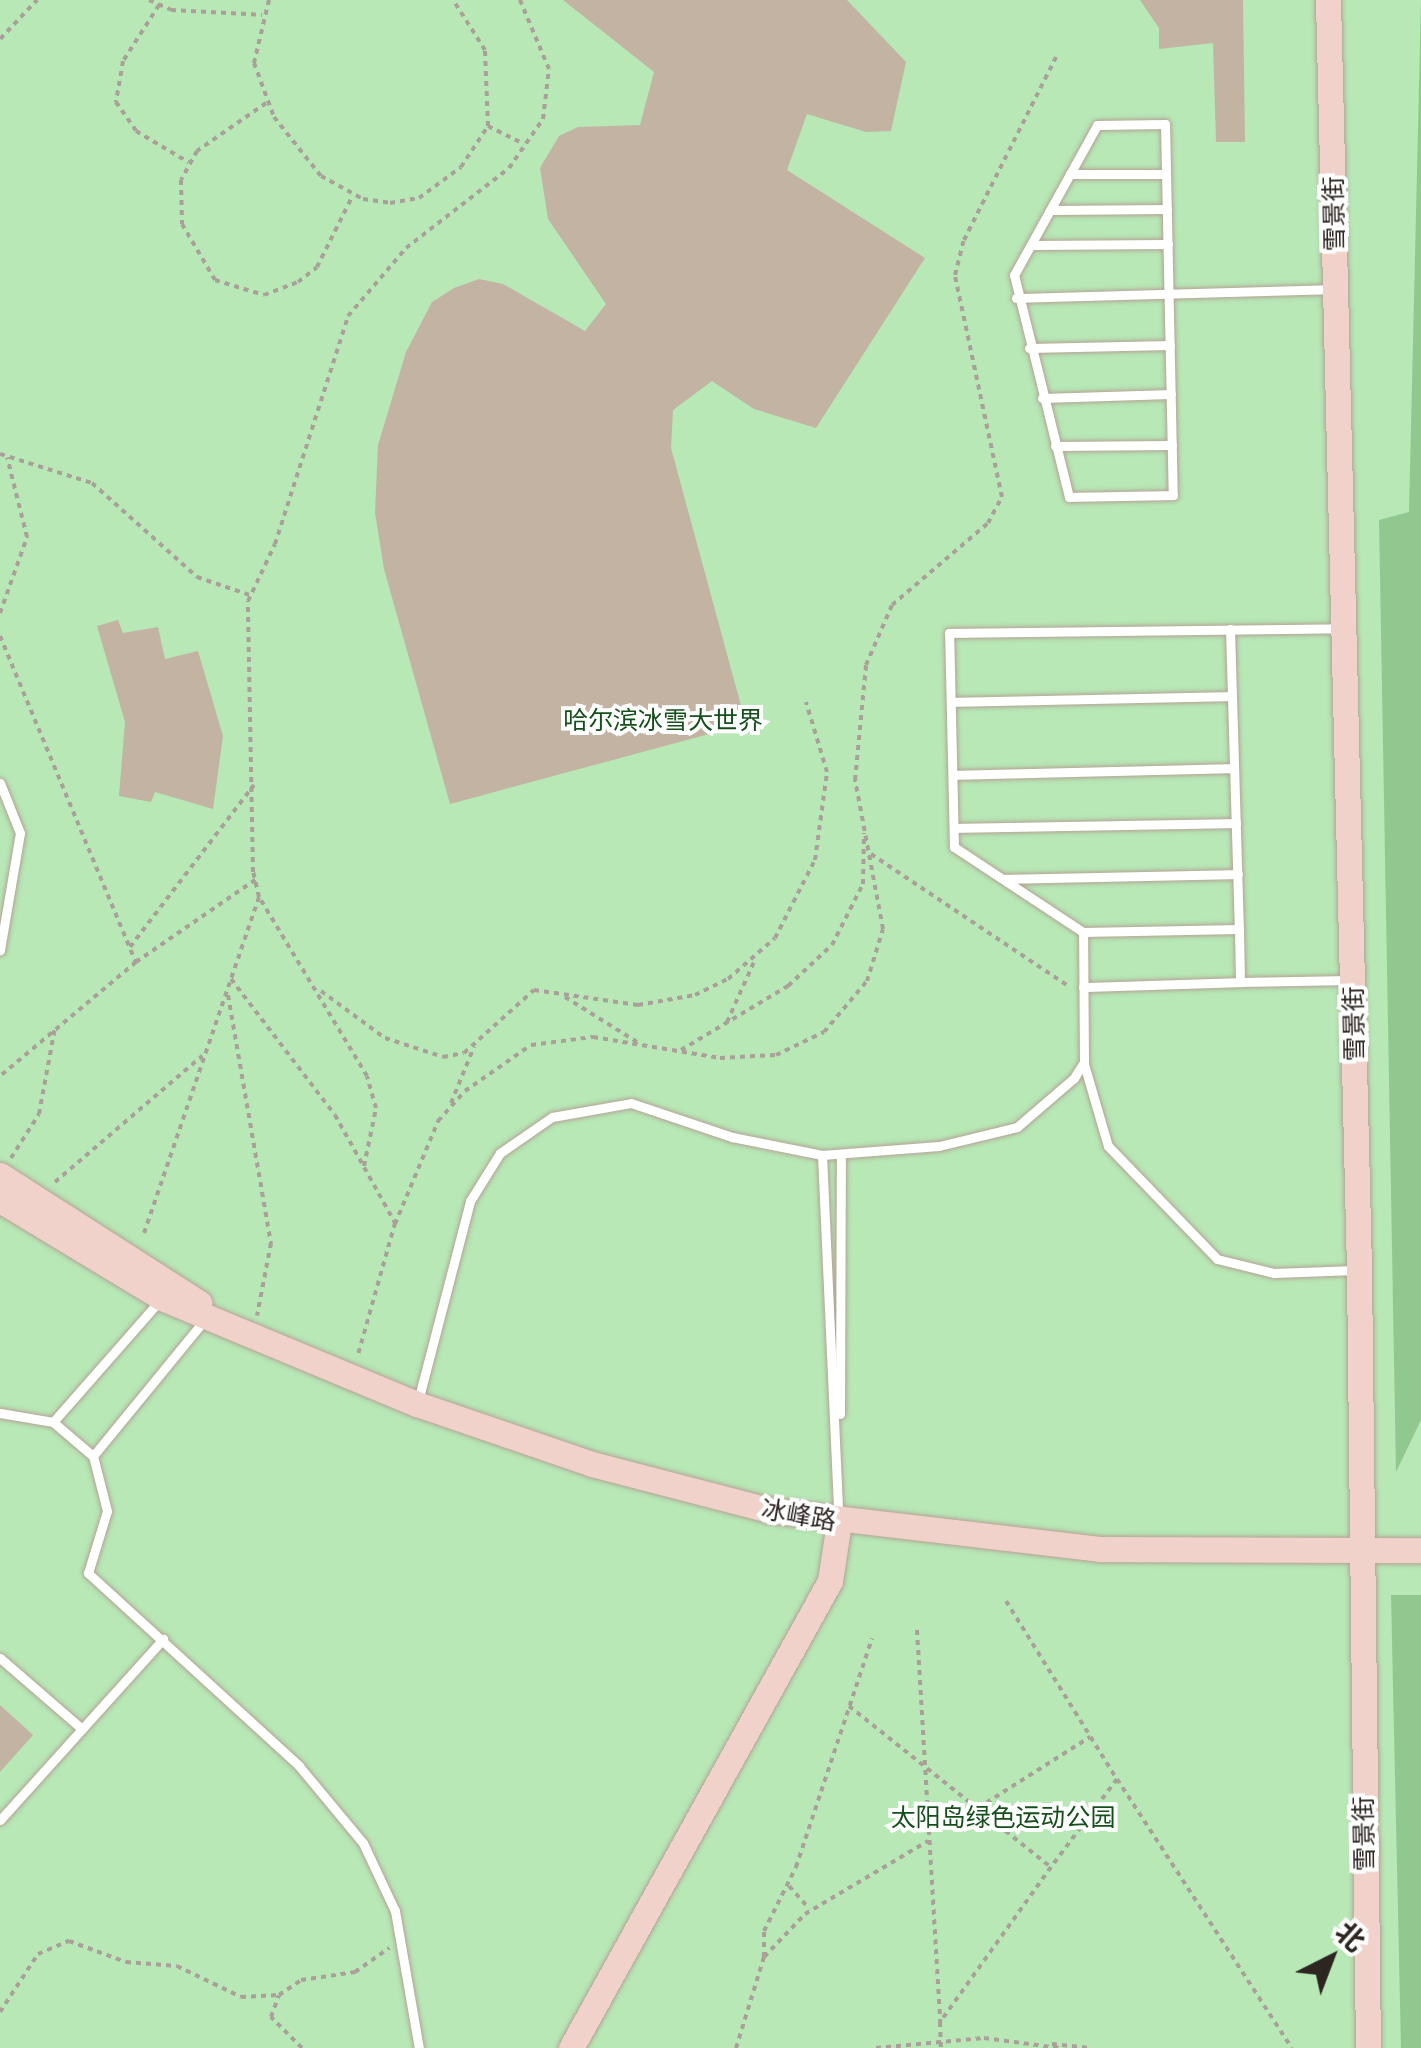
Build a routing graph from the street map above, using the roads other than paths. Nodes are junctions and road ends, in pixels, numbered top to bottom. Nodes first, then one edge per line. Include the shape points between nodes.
1 (1328, 0) edge
2 (1070, 174) junction
3 (1166, 174) junction
4 (1167, 209) junction
5 (1050, 210) junction
6 (1168, 244) junction
7 (1031, 245) junction
8 (1335, 289) junction
9 (1168, 294) junction
10 (1016, 298) junction
11 (1170, 344) junction
12 (1029, 348) junction
13 (1171, 394) junction
14 (1042, 398) junction
15 (1172, 444) junction
16 (1055, 446) junction
17 (1344, 628) junction
18 (1230, 629) junction
19 (1232, 696) junction
20 (951, 702) junction
21 (1234, 768) junction
22 (952, 775) junction
23 (0, 783) edge
24 (1236, 823) junction
25 (954, 828) junction
26 (1238, 874) junction
27 (1004, 880) junction
28 (0, 894) edge
29 (11, 903) junction
30 (1239, 929) junction
31 (1083, 932) junction
32 (0, 950) edge
33 (1352, 980) junction
34 (1240, 982) junction
35 (1083, 991) junction
36 (1084, 1062) junction
37 (822, 1154) junction
38 (841, 1154) junction
39 (5, 1167) edge
40 (0, 1200) edge
41 (1359, 1270) junction
42 (168, 1290) junction
43 (210, 1312) junction
44 (417, 1404) junction
45 (0, 1414) edge
46 (53, 1422) junction
47 (93, 1456) junction
48 (839, 1522) junction
49 (1357, 1550) junction
50 (1421, 1550) edge
51 (163, 1639) junction
52 (0, 1658) edge
53 (82, 1729) junction
54 (0, 1820) edge
55 (419, 2048) edge
56 (571, 2048) edge
57 (1368, 2048) edge

1 - 8 street, 雪景街
2 - 3 lane
2 - 3 lane via 1097,125 1165,124
2 - 5 lane
3 - 4 lane
4 - 5 lane
4 - 6 lane
5 - 7 lane
6 - 7 lane
6 - 9 lane
7 - 10 lane via 1014,275
8 - 9 lane
8 - 17 street, 雪景街
9 - 10 lane
9 - 11 lane
10 - 12 lane
11 - 12 lane
11 - 13 lane
12 - 14 lane
13 - 14 lane
13 - 15 lane
14 - 16 lane
15 - 16 lane
15 - 16 lane via 1173,495 1069,497
17 - 18 lane
17 - 33 street, 雪景街
18 - 19 lane
18 - 20 lane via 949,633
19 - 20 lane
19 - 21 lane
20 - 22 lane
21 - 22 lane
21 - 24 lane
22 - 25 lane
23 - 29 lane via 20,833
24 - 25 lane
24 - 26 lane
25 - 27 lane via 954,846
26 - 27 lane
26 - 30 lane
27 - 31 lane
28 - 29 lane
29 - 32 lane
30 - 31 lane
30 - 34 lane
31 - 35 lane
33 - 34 lane
33 - 41 street, 雪景街
34 - 35 lane
35 - 36 lane
36 - 38 lane via 1046,1109 1005,1132
36 - 41 lane via 1088,1101 1108,1146 1217,1259 1274,1273
37 - 38 lane
37 - 44 lane via 732,1137 631,1103 581,1107 536,1126 500,1153 470,1200
37 - 48 lane
38 - 48 lane
39 - 42 street, 冰峰路
40 - 42 street, 冰峰路
41 - 49 street, 雪景街
42 - 43 street, 冰峰路
42 - 46 lane
43 - 44 street, 冰峰路
43 - 47 lane
44 - 48 street, 冰峰路 via 592,1464
45 - 46 lane
46 - 47 lane
47 - 51 lane via 107,1511 88,1573
48 - 49 street, 冰峰路 via 1100,1549
48 - 56 street via 830,1581
49 - 50 street, 冰峰路
49 - 57 street, 雪景街
51 - 53 lane
51 - 55 lane via 340,1810 379,1876 403,1945
52 - 53 lane
53 - 54 lane

